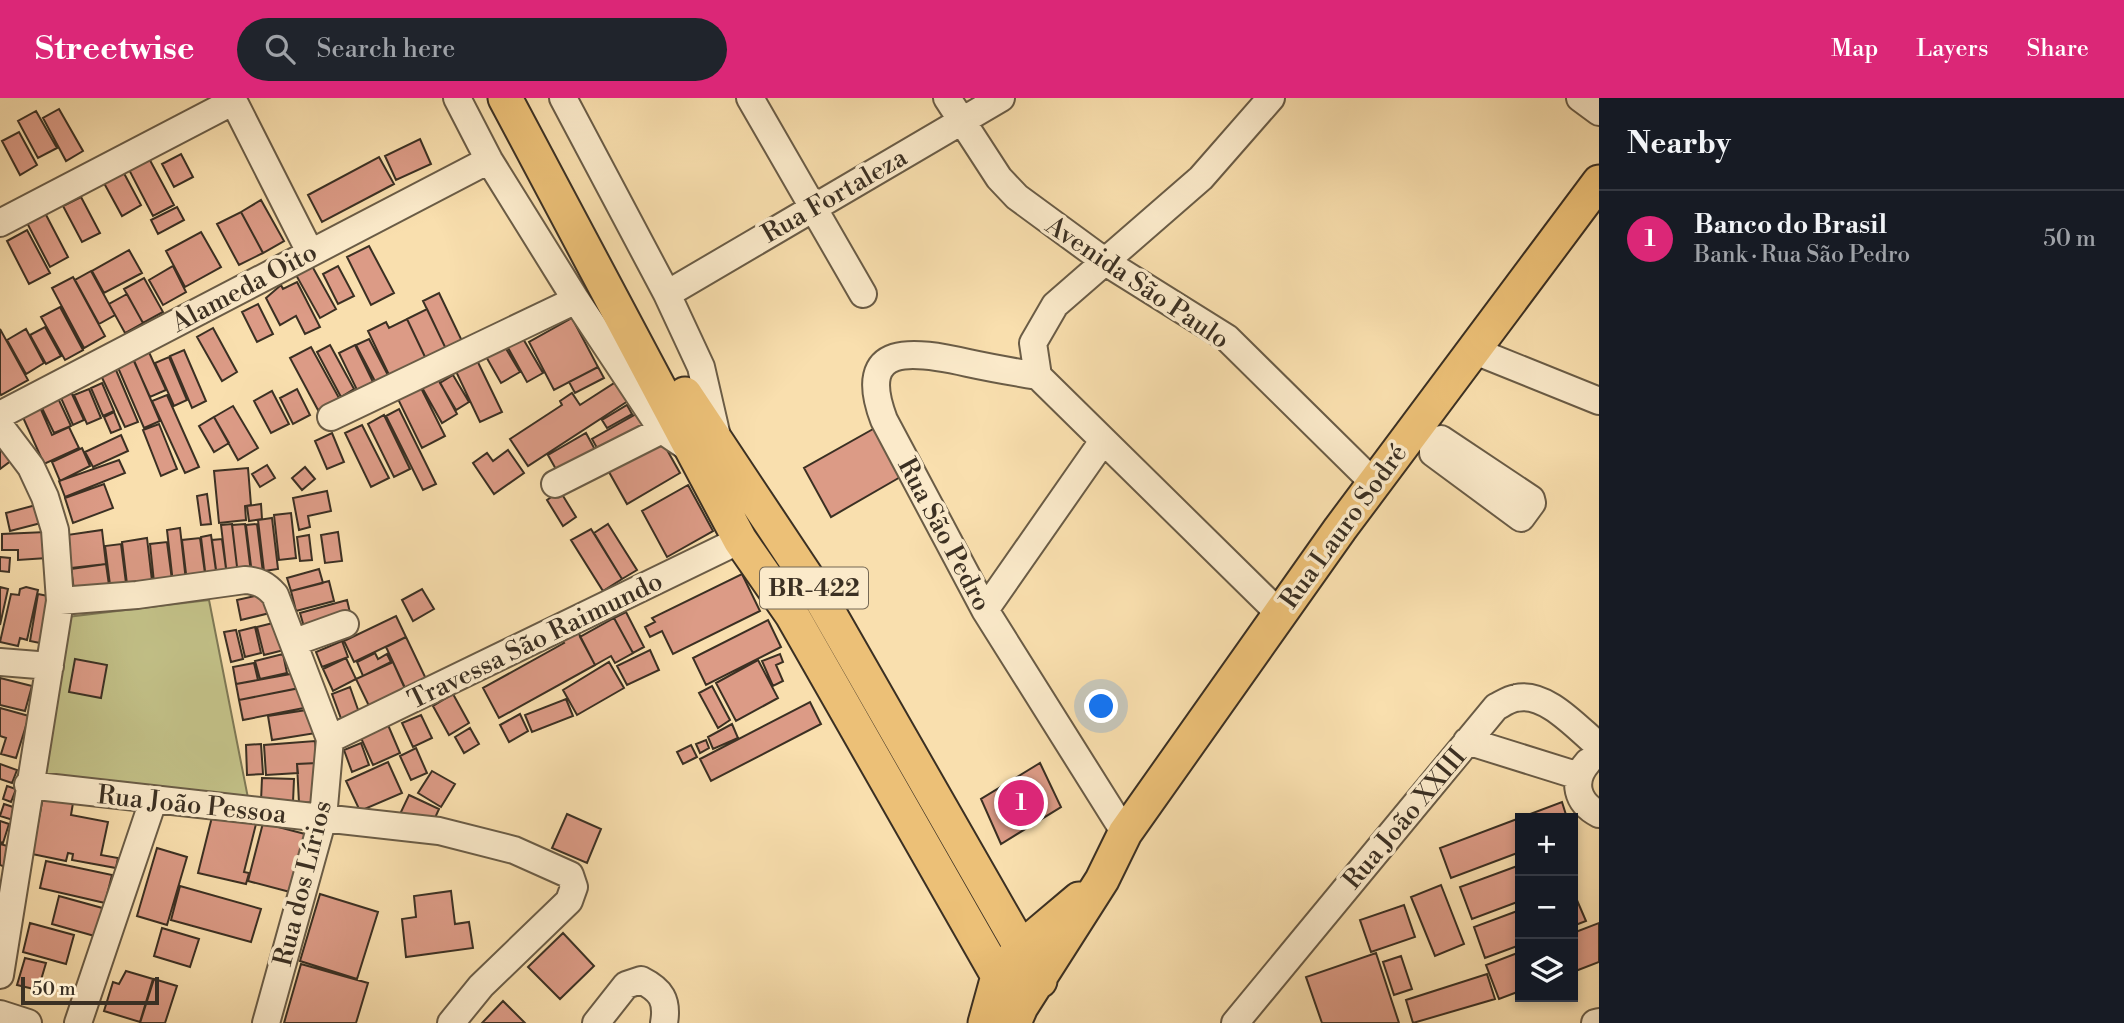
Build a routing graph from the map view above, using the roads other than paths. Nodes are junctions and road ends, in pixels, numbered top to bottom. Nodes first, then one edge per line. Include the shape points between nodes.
1 (457, 98) edge
2 (505, 98) edge
3 (563, 98) edge
4 (750, 98) edge
5 (947, 98) edge
6 (1001, 98) edge
7 (1272, 98) edge
8 (1580, 98) edge
9 (233, 100) edge
10 (1599, 112) edge
11 (961, 121) junction
12 (489, 160) junction
13 (1599, 182) edge
14 (815, 206) junction
15 (0, 223) edge
16 (310, 252) junction
17 (1107, 262) junction
18 (667, 293) junction
19 (863, 294) dead end
20 (576, 300) junction
21 (1475, 351) junction
22 (1038, 376) junction
23 (1599, 401) edge
24 (0, 415) edge
25 (331, 417) dead end
26 (0, 426) edge
27 (662, 430) junction
28 (1103, 441) junction
29 (707, 448) junction
30 (1374, 483) junction
31 (555, 484) dead end
32 (740, 540) junction
33 (820, 597) junction
34 (60, 601) junction
35 (985, 610) junction
36 (1279, 612) junction
37 (792, 615) junction
38 (345, 624) dead end
39 (295, 642) junction
40 (0, 662) edge
41 (50, 666) junction
42 (330, 739) junction
43 (1467, 741) junction
44 (1599, 746) edge
45 (1599, 757) edge
46 (1579, 776) junction
47 (28, 785) junction
48 (153, 801) junction
49 (1598, 817) edge
50 (323, 818) junction
51 (1125, 833) junction
52 (1102, 880) junction
53 (1021, 948) junction
54 (0, 975) edge
55 (998, 976) junction
56 (1040, 981) junction
57 (0, 1014) edge
58 (1018, 1015) edge
59 (28, 1023) edge
60 (78, 1023) edge
61 (266, 1023) edge
62 (451, 1023) edge
63 (596, 1023) edge
64 (664, 1023) edge
65 (985, 1023) edge
66 (1235, 1023) edge

1 - 12 street
2 - 29 main road, BR-422 via 584,244
3 - 18 street
4 - 14 street
5 - 11 street, Avenida São Paulo
6 - 11 street, Rua Fortaleza
7 - 17 street via 1201,178
8 - 10 street
9 - 15 street
9 - 16 street
11 - 14 street, Rua Fortaleza
11 - 17 street, Avenida São Paulo via 1017,197
12 - 16 street, Alameda Oito
12 - 20 street
13 - 21 main road, Rua Lauro Sodré / BR-422
14 - 18 street, Rua Fortaleza
14 - 19 street
16 - 24 street, Alameda Oito
17 - 22 street via 1055,305 1044,323 1033,343
17 - 30 street, Avenida São Paulo via 1227,338
18 - 29 street via 701,368
20 - 25 street
20 - 27 street
21 - 23 street
21 - 30 main road, Rua Lauro Sodré / BR-422 via 1426,436
22 - 28 street
22 - 35 street, Rua São Pedro via 927,352 890,357 877,383 884,420
26 - 34 street via 31,467 45,497 55,530
27 - 29 street
27 - 31 street
28 - 35 street
28 - 36 street
29 - 32 main road, BR-422
29 - 33 main road, BR-422
30 - 36 main road, Rua Lauro Sodré / BR-422
32 - 37 main road, BR-422
32 - 42 street, Travessa São Raimundo
33 - 37 main road
33 - 53 main road, BR-422
34 - 39 street, Rua dos Lírios via 256,581 275,595
34 - 41 street
35 - 51 street, Rua São Pedro
36 - 51 main road, Rua Lauro Sodré / BR-422
37 - 55 main road, BR-422
38 - 39 street
39 - 42 street, Rua dos Lírios
40 - 41 street
41 - 47 street
42 - 50 street, Rua dos Lírios
43 - 44 street, Rua João XXIII via 1496,707 1515,698 1530,698 1545,704
43 - 46 street
43 - 66 street, Rua João XXIII
45 - 46 street
46 - 49 street via 1580,796
47 - 48 street, Rua João Pessoa
47 - 54 street
48 - 50 street, Rua João Pessoa
48 - 60 street
50 - 61 street, Rua dos Lírios
50 - 62 street, Rua João Pessoa via 439,831 514,850 570,875 574,887 569,901 481,986
51 - 52 main road, Rua Lauro Sodré / BR-422
52 - 53 main road, Rua Lauro Sodré / BR-422
52 - 56 main road, Rua Lauro Sodré / BR-422
53 - 55 main road, Rua Lauro Sodré / BR-422
53 - 56 main road, BR-422
55 - 58 main road, BR-422
55 - 65 main road, Rua Lauro Sodré
56 - 58 main road, BR-422
57 - 59 street
63 - 64 street via 626,985 641,980 657,988 666,1003

